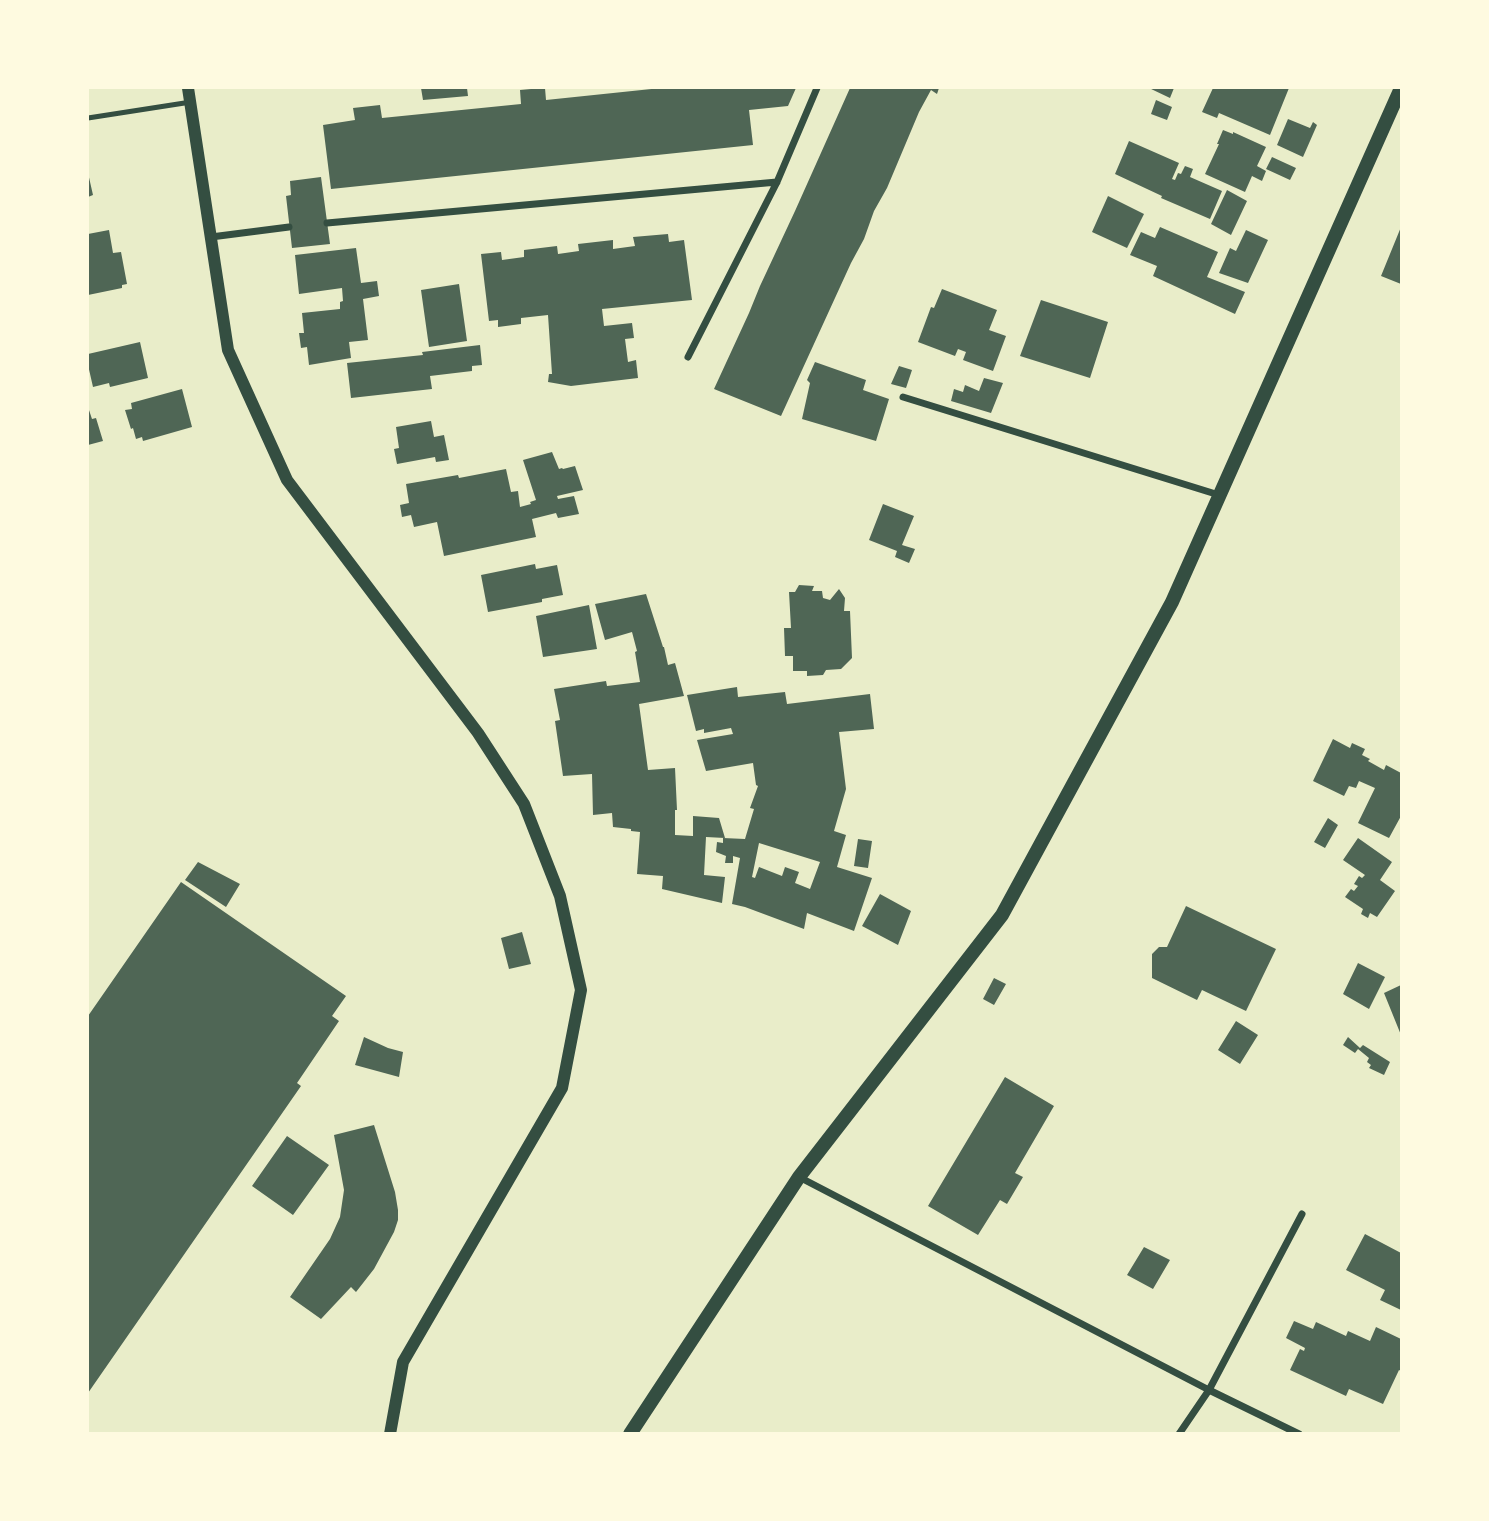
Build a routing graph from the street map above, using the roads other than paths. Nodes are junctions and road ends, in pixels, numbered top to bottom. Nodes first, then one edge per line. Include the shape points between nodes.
1 (188, 88) edge
2 (817, 88) edge
3 (1401, 88) edge
4 (191, 102) junction
5 (88, 118) edge
6 (776, 183) junction
7 (327, 223) dead end
8 (289, 227) dead end
9 (211, 237) junction
10 (688, 357) dead end
11 (903, 397) dead end
12 (1220, 495) junction
13 (799, 1177) junction
14 (1302, 1214) dead end
15 (1209, 1390) junction
16 (390, 1433) edge
17 (629, 1433) edge
18 (1180, 1433) edge
19 (1299, 1433) edge

1 - 4 street
2 - 6 street
3 - 12 main road
4 - 5 lane
4 - 9 street
6 - 7 street
6 - 10 street
8 - 9 street
9 - 16 street via 228,350 287,480 478,733 524,804 560,896 581,990 562,1088 403,1362
11 - 12 street
12 - 13 main road via 1172,602 1002,915
13 - 15 street
13 - 17 main road
14 - 15 street
15 - 18 street
15 - 19 street

